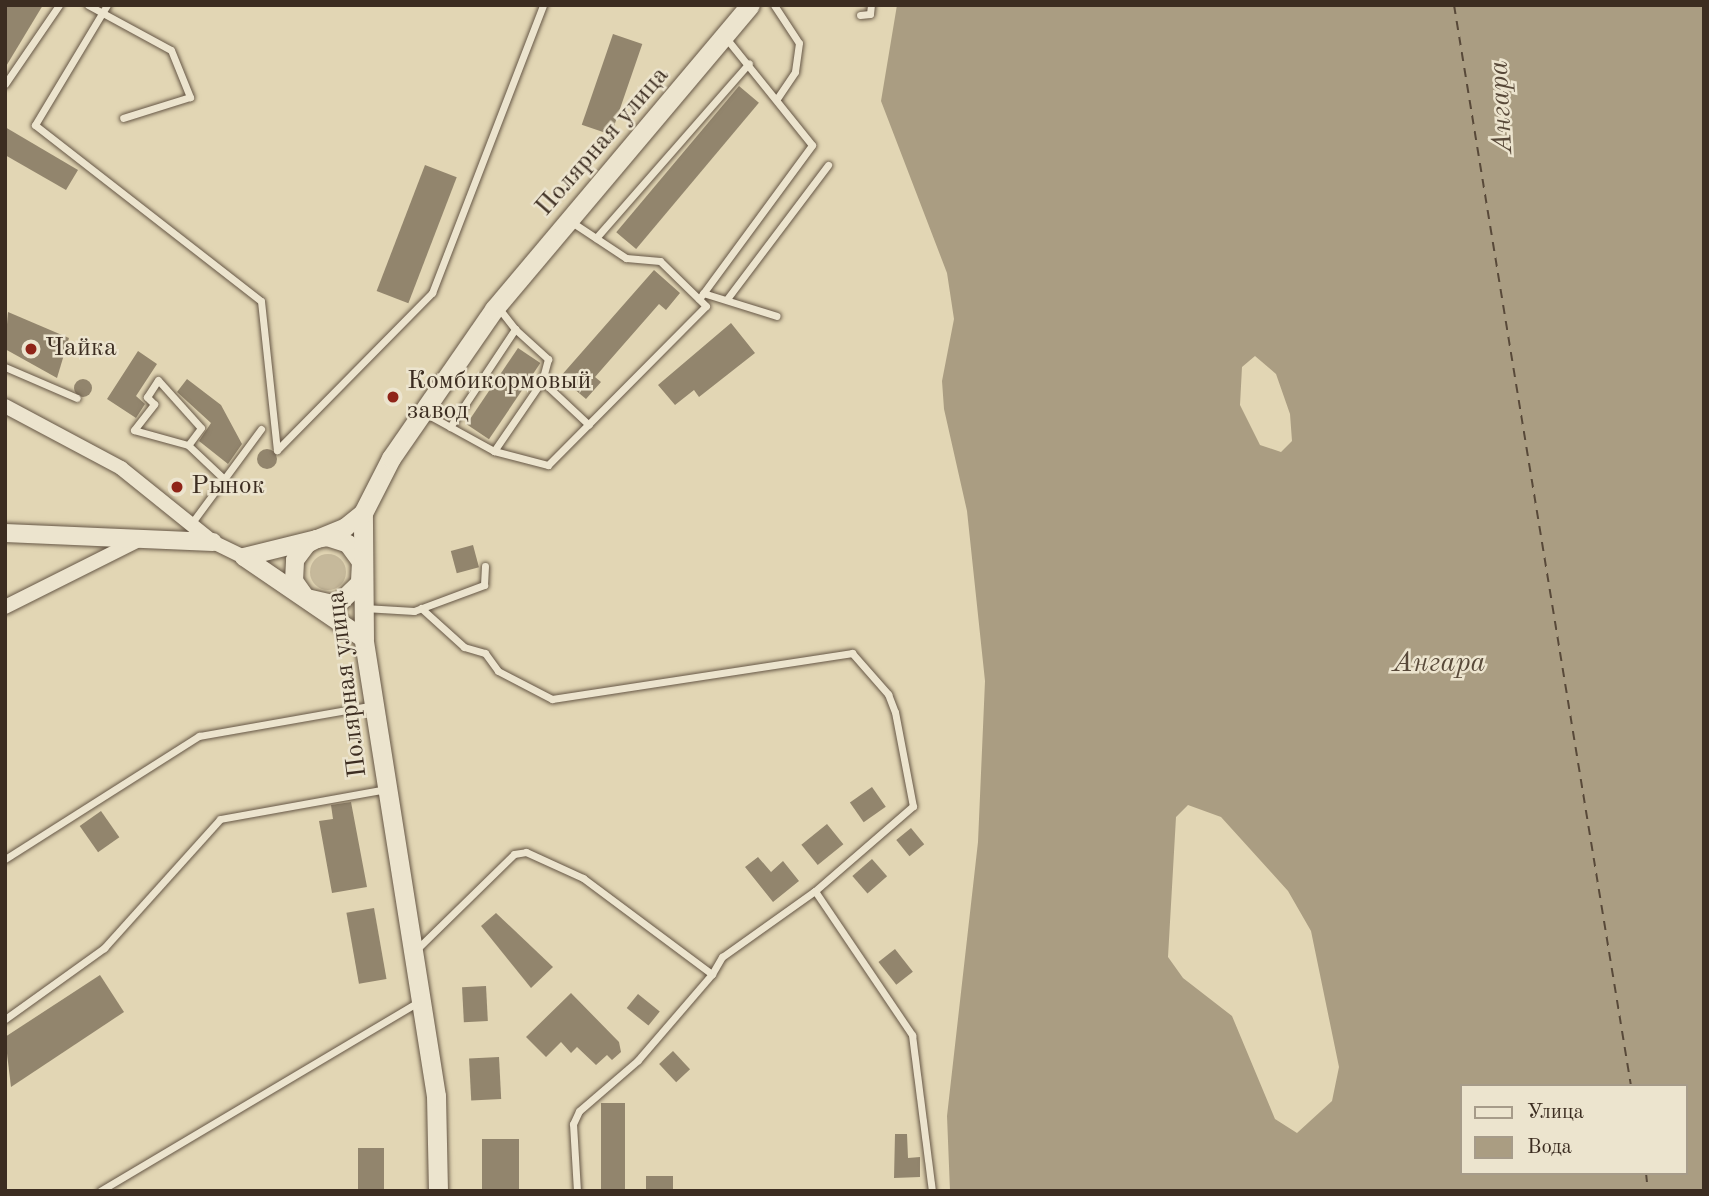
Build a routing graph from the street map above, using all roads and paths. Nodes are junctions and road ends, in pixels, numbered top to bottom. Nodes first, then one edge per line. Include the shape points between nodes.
1 (59, 5) edge
2 (89, 5) edge
3 (107, 5) edge
4 (543, 5) edge
5 (750, 5) edge
6 (774, 5) edge
7 (871, 5) edge
8 (860, 15) dead end
9 (100, 16) junction
10 (726, 38) junction
11 (748, 63) junction
12 (5, 84) edge
13 (777, 99) junction
14 (123, 118) dead end
15 (828, 165) dead end
16 (570, 221) junction
17 (596, 238) junction
18 (701, 296) junction
19 (727, 299) junction
20 (497, 306) junction
21 (777, 316) dead end
22 (515, 329) junction
23 (5, 367) edge
24 (542, 381) junction
25 (77, 398) dead end
26 (5, 406) edge
27 (423, 412) junction
28 (589, 425) junction
29 (450, 427) junction
30 (261, 429) dead end
31 (188, 445) junction
32 (494, 451) junction
33 (224, 479) junction
34 (363, 513) junction
35 (191, 525) junction
36 (5, 533) edge
37 (150, 535) junction
38 (317, 539) junction
39 (213, 542) junction
40 (244, 557) junction
41 (485, 566) dead end
42 (361, 577) junction
43 (306, 598) junction
44 (5, 607) edge
45 (363, 608) junction
46 (421, 608) junction
47 (364, 639) junction
48 (375, 705) junction
49 (388, 788) junction
50 (5, 859) edge
51 (815, 891) junction
52 (414, 953) junction
53 (712, 974) junction
54 (421, 1000) junction
55 (5, 1019) edge
56 (100, 1191) edge
57 (439, 1191) edge
58 (576, 1191) edge
59 (932, 1191) edge

1 - 12 lane
2 - 9 lane
3 - 9 lane
4 - 9 lane via 432,293 277,450 261,301 35,125
5 - 10 main road, Полярная улица
6 - 13 lane via 799,43 795,72
7 - 8 lane via 870,14
9 - 14 lane via 171,50 190,97
10 - 11 lane
10 - 16 main road, Полярная улица
11 - 13 lane
11 - 17 lane
13 - 18 lane via 812,145
15 - 19 lane
16 - 17 lane
16 - 20 main road, Полярная улица
17 - 18 lane via 626,258 660,261
18 - 19 lane
18 - 28 lane via 706,306
19 - 21 lane
20 - 22 lane
20 - 27 main road, Полярная улица
22 - 24 lane via 548,359
22 - 29 lane
23 - 25 lane
24 - 28 lane
24 - 32 lane
26 - 35 street via 121,468
27 - 29 lane
27 - 34 main road, Полярная улица
28 - 32 lane via 548,465
29 - 32 lane
30 - 33 lane
31 - 31 lane via 201,428 158,380 147,397 154,404 134,430
31 - 33 lane
33 - 35 lane
34 - 38 street
34 - 42 main road, Полярная улица
35 - 39 street
36 - 37 street
37 - 39 street
37 - 44 street
38 - 40 street
38 - 42 street via 348,544 361,562
38 - 43 street via 300,551 293,571
39 - 40 street
40 - 43 street
41 - 46 lane via 484,584
42 - 43 street via 355,593 337,605
42 - 45 main road, Полярная улица
43 - 47 street
45 - 46 lane
45 - 47 main road, Полярная улица
46 - 51 lane via 464,647 485,653 498,671 552,699 852,653 895,712 912,806
47 - 48 main road, Полярная улица
48 - 49 main road, Полярная улица
48 - 50 lane via 199,736
49 - 52 main road, Полярная улица
49 - 55 lane via 220,819 103,948
51 - 53 lane via 722,957
51 - 59 lane via 912,1035
52 - 53 lane via 514,854 526,852 638,914
52 - 54 main road, Полярная улица
53 - 58 lane via 638,1060 579,1111 573,1124
54 - 56 lane
54 - 57 main road, Полярная улица via 436,1096

